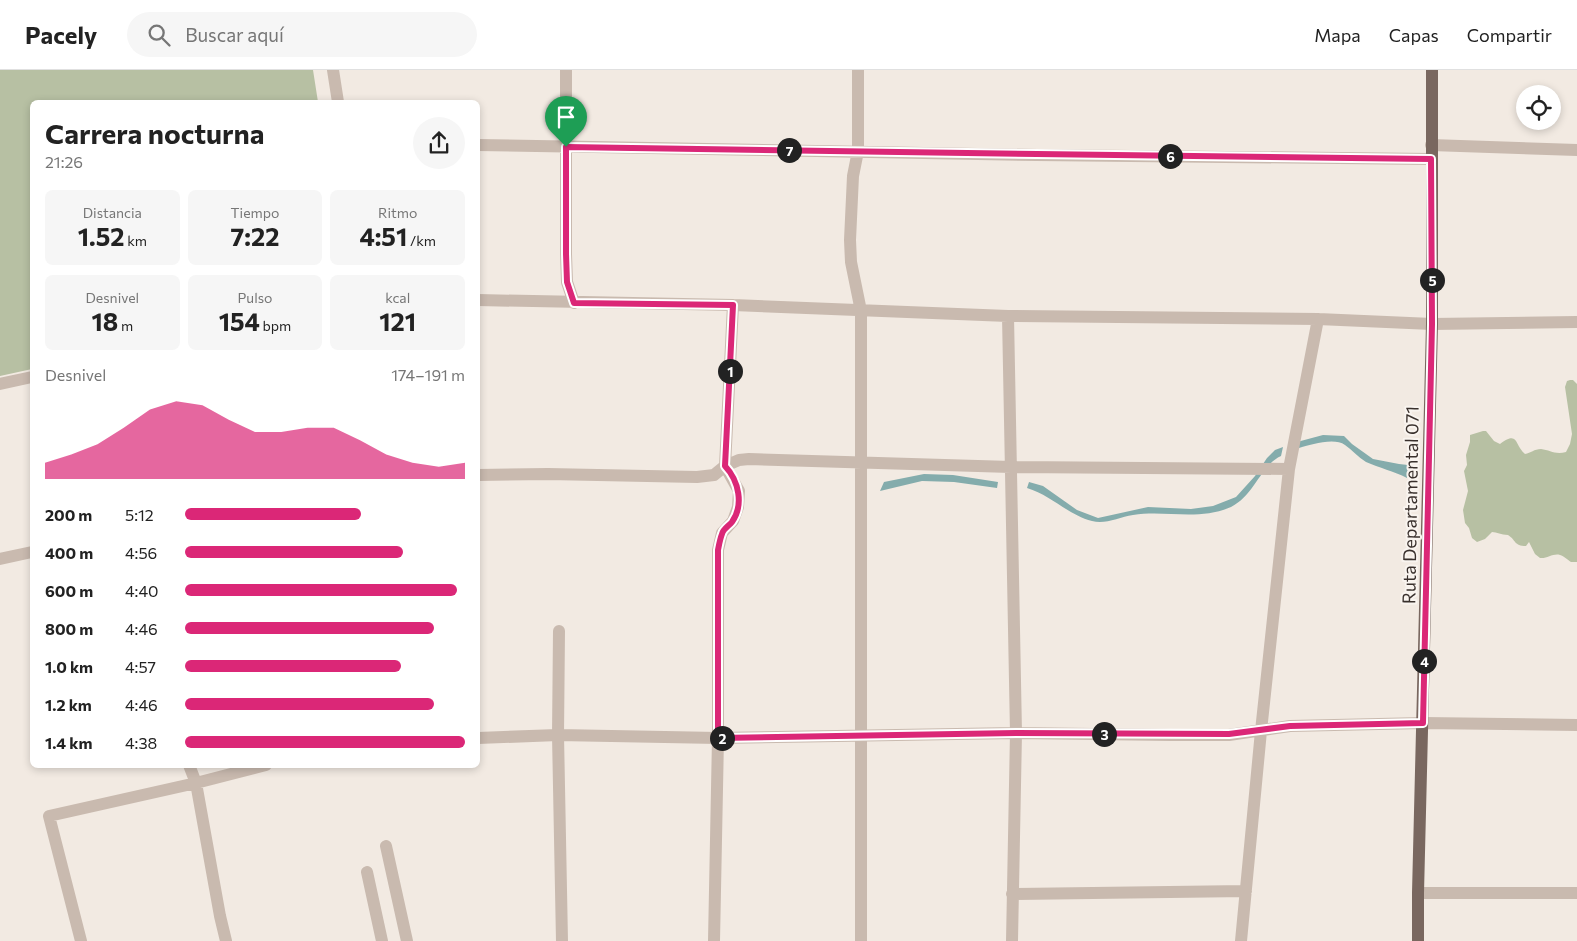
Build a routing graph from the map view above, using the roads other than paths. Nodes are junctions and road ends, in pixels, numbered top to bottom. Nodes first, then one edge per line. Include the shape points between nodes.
1 (333, 70) edge
2 (566, 70) edge
3 (858, 70) edge
4 (1432, 70) edge
5 (338, 100) edge
6 (480, 145) edge
7 (1431, 145) junction
8 (566, 147) junction
9 (1577, 150) edge
10 (858, 151) junction
11 (1431, 159) junction
12 (480, 300) edge
13 (574, 303) junction
14 (733, 305) junction
15 (861, 310) junction
16 (1008, 316) junction
17 (1318, 319) junction
18 (1577, 322) edge
19 (1432, 324) junction
20 (30, 377) edge
21 (0, 384) edge
22 (861, 462) junction
23 (725, 466) junction
24 (1011, 467) junction
25 (1289, 470) junction
26 (480, 474) edge
27 (30, 552) edge
28 (0, 559) edge
29 (559, 631) dead end
30 (1423, 723) junction
31 (1577, 725) edge
32 (1261, 731) junction
33 (1016, 733) junction
34 (558, 735) junction
35 (861, 737) junction
36 (480, 738) edge
37 (718, 738) junction
38 (190, 768) edge
39 (254, 768) edge
40 (196, 783) junction
41 (386, 846) dead end
42 (367, 872) dead end
43 (1246, 891) junction
44 (1418, 893) junction
45 (1577, 893) edge
46 (1012, 894) junction
47 (81, 941) edge
48 (226, 941) edge
49 (382, 941) edge
50 (407, 941) edge
51 (562, 941) edge
52 (714, 941) edge
53 (861, 941) edge
54 (1012, 941) edge
55 (1241, 941) edge
56 (1418, 941) edge

1 - 5 street
2 - 8 street
3 - 10 street
4 - 7 main road, Ruta Departamental 071
6 - 8 street
7 - 9 street
7 - 11 main road, Ruta Departamental 071
8 - 10 street
8 - 13 street via 567,282
10 - 11 street
10 - 15 street via 853,176 850,240
11 - 19 main road, Ruta Departamental 071
12 - 13 street
13 - 14 street
14 - 15 street
14 - 23 street
15 - 16 street
15 - 22 street
16 - 17 street
16 - 24 street
17 - 19 street
17 - 25 street
18 - 19 street
19 - 30 main road, Ruta Departamental 071
20 - 21 street
22 - 23 street via 749,459
22 - 24 street
22 - 35 street
23 - 26 street via 714,476 697,477
23 - 37 street via 739,491 738,508 733,521 722,533 718,550
24 - 25 street
24 - 33 street
25 - 32 street
27 - 28 street
29 - 34 street
30 - 31 street
30 - 32 street via 1290,726
30 - 44 main road, Ruta Departamental 071
32 - 33 street via 1170,735
32 - 43 street
33 - 35 street
33 - 46 street
34 - 36 street
34 - 37 street
34 - 51 street
35 - 37 street
35 - 53 street
37 - 52 street
38 - 40 street
39 - 40 street
40 - 47 street via 49,816
40 - 48 street
41 - 50 street
42 - 49 street
43 - 46 street
43 - 55 street
44 - 45 street
44 - 56 main road, Ruta Departamental 071
46 - 54 street

